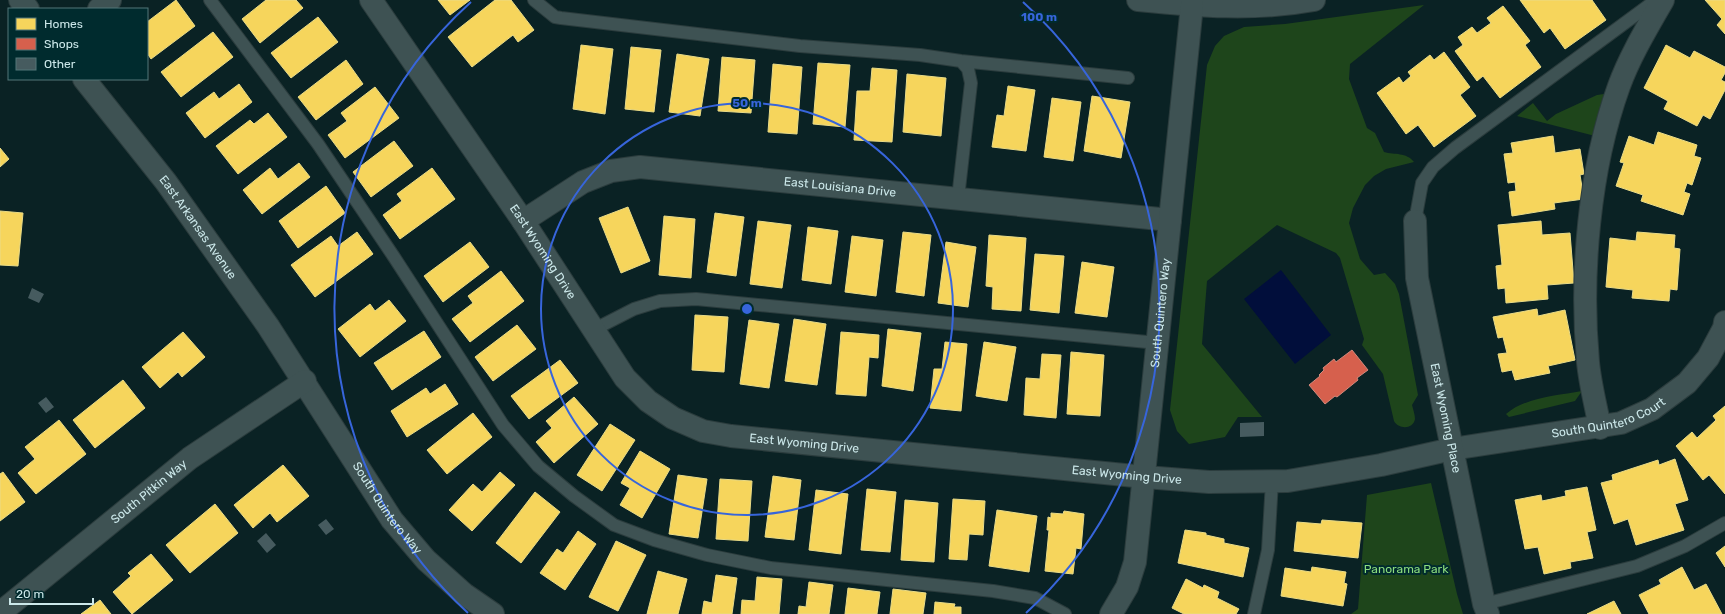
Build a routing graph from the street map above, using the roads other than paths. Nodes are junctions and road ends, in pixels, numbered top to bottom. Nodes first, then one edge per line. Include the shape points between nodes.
1 (20, 0) edge
2 (110, 0) edge
3 (210, 0) edge
4 (371, 0) edge
5 (534, 0) edge
6 (1138, 0) edge
7 (1314, 0) edge
8 (1656, 0) edge
9 (1663, 0) edge
10 (1192, 6) junction
11 (27, 8) edge
12 (100, 8) edge
13 (961, 61) junction
14 (1128, 78) dead end
15 (85, 80) edge
16 (958, 198) junction
17 (1170, 220) junction
18 (522, 221) junction
19 (1415, 221) joint
20 (1725, 322) edge
21 (593, 330) junction
22 (1158, 343) junction
23 (305, 382) junction
24 (1600, 428) junction
25 (1452, 449) junction
26 (1145, 477) junction
27 (1272, 481) junction
28 (1725, 523) edge
29 (1486, 609) edge
30 (0, 613) edge
31 (493, 614) edge
32 (1065, 614) edge
33 (1110, 614) edge
34 (1254, 614) edge

1 - 11 street
2 - 12 street
3 - 32 lane via 318,144 503,425 538,466 614,525 707,555 771,568 993,591 1035,598
4 - 18 street, East Wyoming Drive
5 - 13 lane via 555,17 561,18 800,46 920,55
6 - 10 street
7 - 10 street via 1238,8
8 - 19 lane via 1455,148 1433,167 1422,183
9 - 24 street via 1640,40 1619,86 1602,147 1592,201 1585,309 1588,364
10 - 17 street, South Quintero Way
13 - 14 lane
13 - 16 lane via 968,69 971,83
15 - 23 street, East Arkansas Avenue via 166,182
16 - 17 street, East Louisiana Drive
16 - 18 street, East Louisiana Drive via 640,167 611,171 583,182
17 - 22 street, South Quintero Way
18 - 21 street, East Wyoming Drive
19 - 25 street, East Wyoming Place via 1417,278
20 - 24 street, South Quintero Court via 1708,358 1687,383 1652,409 1622,423
21 - 22 lane via 634,309 660,301 696,298
21 - 26 street, East Wyoming Drive via 624,378 648,401 673,418 703,431 731,436
22 - 26 street, South Quintero Way
23 - 30 street, South Pitkin Way via 190,458
23 - 31 street, South Quintero Way via 392,520 426,560 464,594
24 - 25 street, South Quintero Court
25 - 27 street, East Wyoming Drive via 1381,465 1288,481
25 - 29 street, East Wyoming Place
26 - 27 street, East Wyoming Drive via 1209,482
26 - 33 street, South Quintero Way via 1135,562 1127,587
27 - 34 lane via 1268,550
28 - 29 lane via 1685,546 1637,566

